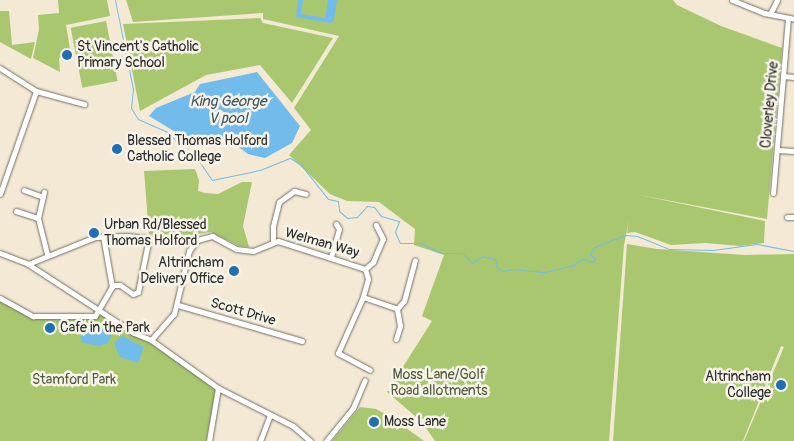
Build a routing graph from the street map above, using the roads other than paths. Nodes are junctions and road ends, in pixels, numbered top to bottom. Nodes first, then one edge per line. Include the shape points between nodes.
1 (732, 0) edge
2 (777, 0) edge
3 (770, 14) junction
4 (791, 19) edge
5 (0, 68) edge
6 (784, 76) junction
7 (794, 77) edge
8 (36, 90) junction
9 (84, 104) dead end
10 (777, 150) junction
11 (794, 151) edge
12 (24, 190) dead end
13 (773, 193) dead end
14 (0, 194) edge
15 (306, 194) dead end
16 (16, 211) dead end
17 (787, 217) dead end
18 (794, 217) edge
19 (38, 218) junction
20 (336, 224) dead end
21 (376, 225) dead end
22 (102, 236) junction
23 (149, 238) junction
24 (178, 242) dead end
25 (273, 242) junction
26 (0, 253) edge
27 (47, 255) junction
28 (331, 257) junction
29 (415, 260) dead end
30 (28, 264) junction
31 (365, 269) junction
32 (112, 285) junction
33 (363, 297) junction
34 (0, 298) edge
35 (178, 305) junction
36 (396, 309) junction
37 (100, 310) junction
38 (396, 339) dead end
39 (151, 340) junction
40 (302, 341) dead end
41 (370, 370) dead end
42 (365, 380) dead end
43 (218, 388) junction
44 (270, 415) junction
45 (209, 441) edge
46 (260, 441) edge
47 (310, 441) edge
48 (326, 441) edge

1 - 3 street
2 - 3 street
3 - 4 street
4 - 6 street, Cloverley Drive
5 - 8 street
6 - 7 street
6 - 10 street, Cloverley Drive
8 - 9 street
8 - 14 street
10 - 11 street
10 - 13 street, Cloverley Drive
12 - 19 street via 43,195
15 - 25 street via 298,188 280,202 273,226
16 - 19 street
17 - 18 street
19 - 27 street
20 - 28 street via 339,230
21 - 31 street via 383,239 373,262
22 - 23 street
22 - 27 street
22 - 32 street
23 - 24 street
23 - 32 street via 139,291 133,294 120,285
25 - 28 street, Welman Way
25 - 35 street, Welman Way via 248,251 206,236 191,247
26 - 30 street
27 - 30 street
28 - 31 street, Welman Way
29 - 36 street via 404,301
30 - 37 street
31 - 33 street, Welman Way via 368,279
32 - 37 street
33 - 36 street
33 - 41 street, Welman Way via 338,353
34 - 37 street via 35,316 94,317
35 - 39 street via 169,323
35 - 40 street, Scott Drive
36 - 38 street via 400,326
37 - 39 street
39 - 43 street
42 - 48 street via 353,408
43 - 44 street
43 - 45 street
44 - 46 street
44 - 47 street via 298,429

